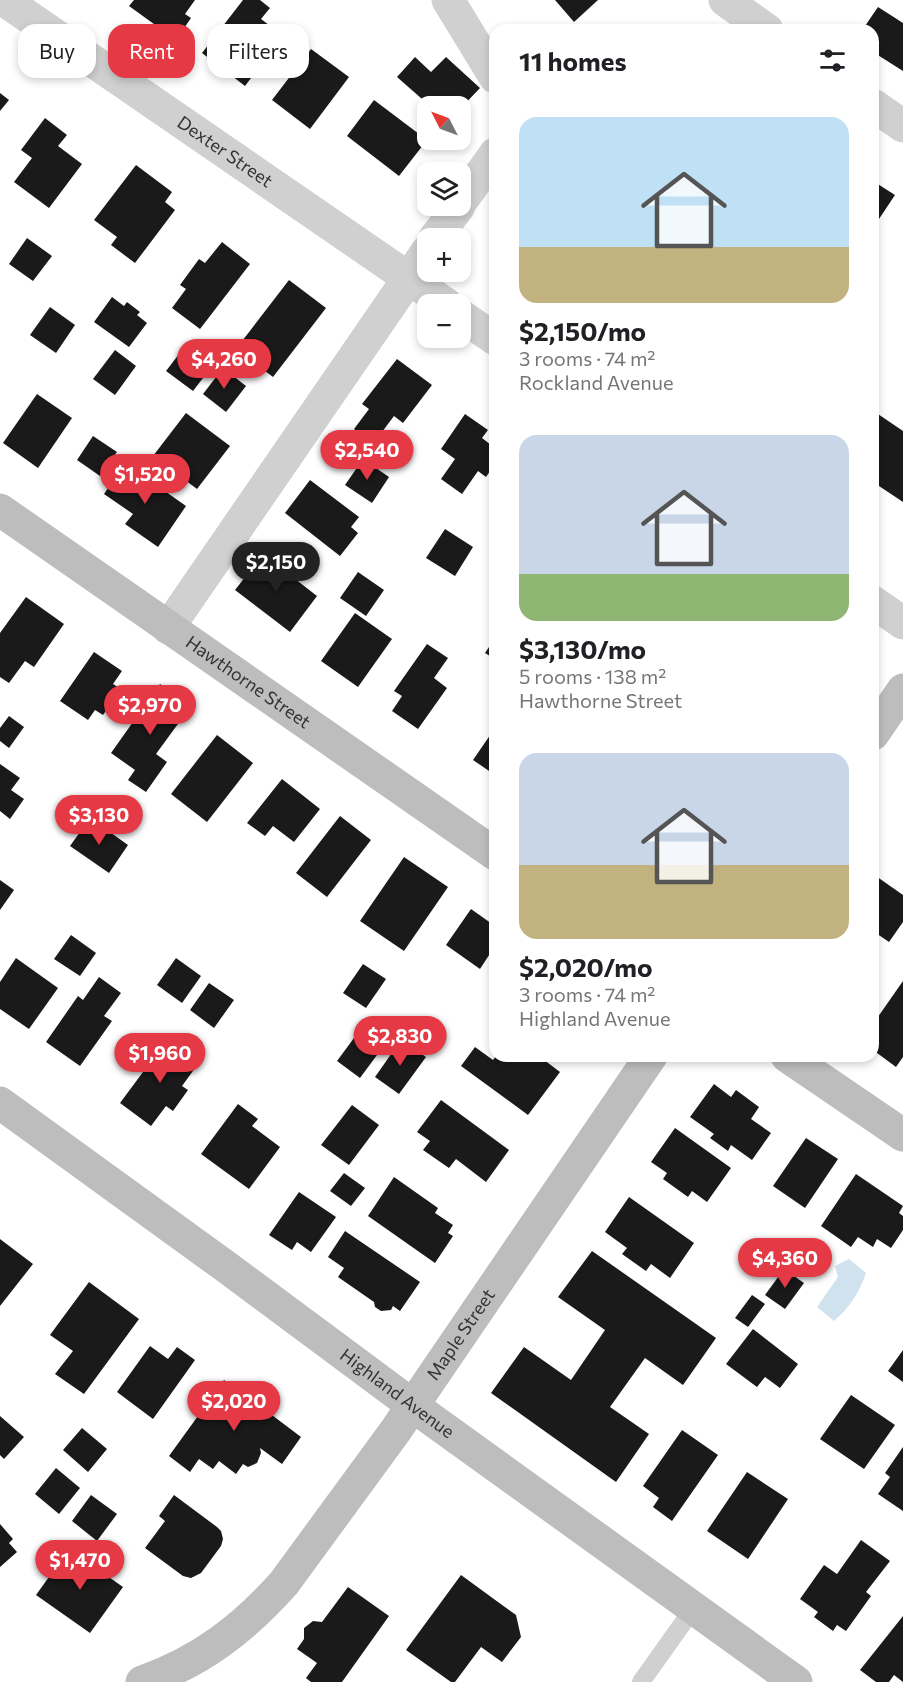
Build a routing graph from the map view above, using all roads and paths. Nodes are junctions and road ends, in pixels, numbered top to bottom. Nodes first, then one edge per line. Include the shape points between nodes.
1 (4, 0) edge
2 (448, 0) edge
3 (724, 0) edge
4 (758, 24) edge
5 (489, 67) edge
6 (879, 109) edge
7 (903, 126) edge
8 (489, 163) edge
9 (471, 188) edge
10 (417, 265) edge
11 (407, 278) junction
12 (431, 294) edge
13 (471, 323) edge
14 (489, 335) edge
15 (0, 510) edge
16 (879, 606) edge
17 (903, 623) edge
18 (168, 628) junction
19 (903, 690) edge
20 (879, 725) edge
21 (489, 850) edge
22 (647, 1062) edge
23 (796, 1062) edge
24 (0, 1103) edge
25 (903, 1136) edge
26 (412, 1406) junction
27 (693, 1609) junction
28 (141, 1682) edge
29 (641, 1682) edge
30 (796, 1682) edge

1 - 11 street, Dexter Street
2 - 5 street
3 - 4 street
6 - 7 street
8 - 9 street
10 - 11 street
11 - 12 street, Dexter Street
11 - 18 street
13 - 14 street
15 - 18 street, Hawthorne Street
16 - 17 street
18 - 21 street, Hawthorne Street
19 - 20 street
22 - 26 street, Maple Street
23 - 25 street
24 - 26 street, Highland Avenue
26 - 27 street, Highland Avenue
26 - 28 street, Maple Street via 263,1607 215,1646
27 - 29 lane
27 - 30 street, Highland Avenue

